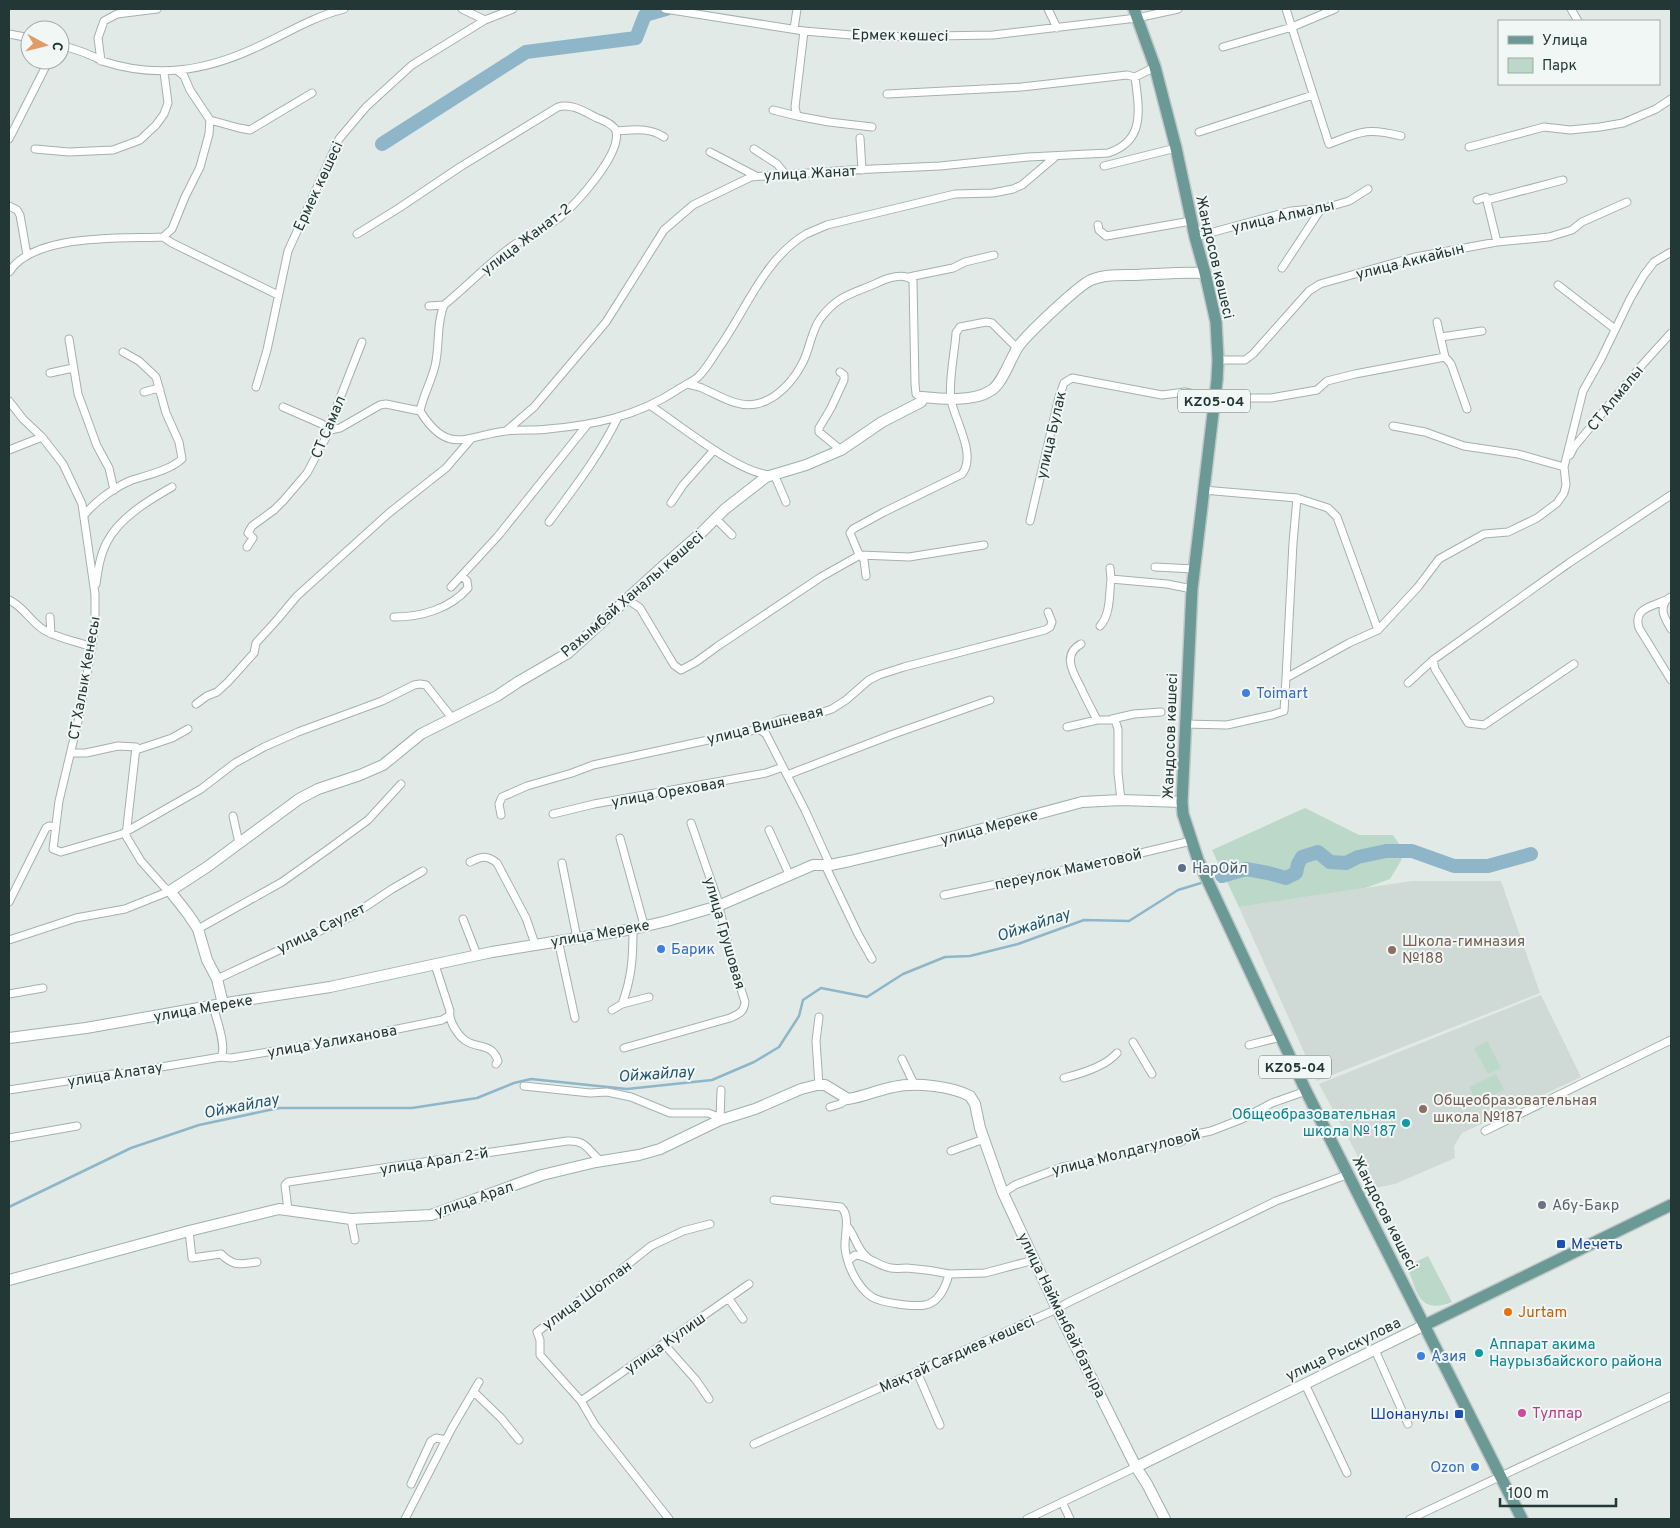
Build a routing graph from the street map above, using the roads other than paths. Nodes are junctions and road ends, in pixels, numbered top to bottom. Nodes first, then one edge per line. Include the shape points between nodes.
1 (157, 9) edge
2 (344, 9) edge
3 (462, 9) edge
4 (513, 9) edge
5 (664, 9) edge
6 (797, 9) edge
7 (1048, 9) edge
8 (1178, 9) edge
9 (1286, 9) edge
10 (1335, 9) edge
11 (1571, 9) edge
12 (1136, 14) edge
13 (484, 20) junction
14 (1577, 20) edge
15 (1292, 27) junction
16 (1057, 28) junction
17 (794, 29) junction
18 (804, 31) junction
19 (70, 48) edge
20 (1223, 48) dead end
21 (101, 61) junction
22 (1155, 67) junction
23 (44, 70) edge
24 (178, 71) junction
25 (164, 72) junction
26 (1135, 77) junction
27 (312, 93) dead end
28 (887, 94) dead end
29 (1313, 95) junction
30 (1671, 99) edge
31 (773, 110) dead end
32 (797, 116) junction
33 (210, 120) junction
34 (872, 127) dead end
35 (616, 131) junction
36 (1199, 132) dead end
37 (664, 136) dead end
38 (1401, 136) dead end
39 (860, 138) dead end
40 (9, 139) edge
41 (1469, 147) dead end
42 (1176, 148) junction
43 (35, 149) dead end
44 (754, 149) dead end
45 (710, 152) dead end
46 (1055, 157) junction
47 (1104, 166) dead end
48 (862, 170) junction
49 (786, 175) junction
50 (756, 176) junction
51 (1563, 180) dead end
52 (1368, 189) dead end
53 (1477, 200) dead end
54 (1487, 200) junction
55 (1627, 202) dead end
56 (9, 206) edge
57 (1321, 209) junction
58 (1191, 221) junction
59 (1098, 225) dead end
60 (357, 234) dead end
61 (163, 237) junction
62 (1195, 237) junction
63 (1496, 242) junction
64 (1671, 252) edge
65 (27, 255) junction
66 (994, 255) dead end
67 (1282, 268) dead end
68 (9, 272) edge
69 (1205, 273) junction
70 (913, 278) junction
71 (1558, 285) dead end
72 (278, 295) junction
73 (444, 305) junction
74 (429, 306) dead end
75 (1437, 322) dead end
76 (1003, 325) dead end
77 (1615, 329) junction
78 (1482, 330) dead end
79 (1671, 333) edge
80 (1007, 336) junction
81 (1441, 337) junction
82 (69, 339) dead end
83 (362, 342) dead end
84 (1017, 348) junction
85 (123, 352) dead end
86 (1446, 357) junction
87 (1218, 360) junction
88 (73, 368) junction
89 (50, 372) dead end
90 (840, 372) dead end
91 (687, 384) junction
92 (256, 387) dead end
93 (160, 390) junction
94 (144, 392) dead end
95 (922, 397) junction
96 (1214, 398) junction
97 (951, 399) junction
98 (9, 400) edge
99 (651, 406) junction
100 (283, 407) dead end
101 (1467, 409) dead end
102 (420, 411) junction
103 (618, 417) junction
104 (588, 425) junction
105 (1393, 426) dead end
106 (330, 430) junction
107 (506, 431) junction
108 (42, 437) junction
109 (471, 440) junction
110 (9, 450) edge
111 (714, 450) junction
112 (841, 450) junction
113 (1564, 467) junction
114 (773, 474) junction
115 (172, 487) dead end
116 (114, 490) junction
117 (1203, 490) junction
118 (1671, 495) edge
119 (1297, 498) junction
120 (786, 502) dead end
121 (671, 503) dead end
122 (82, 504) junction
123 (92, 506) junction
124 (85, 514) junction
125 (716, 519) junction
126 (1030, 521) dead end
127 (550, 522) dead end
128 (732, 535) dead end
129 (984, 545) dead end
130 (247, 546) dead end
131 (860, 555) junction
132 (1155, 567) dead end
133 (1110, 568) dead end
134 (1194, 569) junction
135 (462, 576) junction
136 (866, 576) dead end
137 (1111, 579) junction
138 (451, 587) dead end
139 (1192, 589) junction
140 (95, 594) junction
141 (627, 599) junction
142 (1668, 599) edge
143 (9, 600) edge
144 (1048, 612) dead end
145 (50, 617) dead end
146 (394, 617) dead end
147 (1100, 626) dead end
148 (1671, 628) edge
149 (1378, 630) junction
150 (51, 634) junction
151 (1081, 644) dead end
152 (92, 647) junction
153 (1433, 660) junction
154 (1574, 664) dead end
155 (1286, 678) junction
156 (1671, 680) edge
157 (1408, 684) dead end
158 (990, 700) dead end
159 (196, 704) dead end
160 (1161, 712) dead end
161 (452, 718) junction
162 (1097, 720) junction
163 (1116, 720) junction
164 (1184, 724) junction
165 (1067, 727) dead end
166 (188, 729) dead end
167 (759, 729) junction
168 (136, 750) junction
169 (71, 753) junction
170 (783, 767) junction
171 (788, 775) junction
172 (400, 784) dead end
173 (1121, 800) junction
174 (1182, 802) junction
175 (501, 814) dead end
176 (553, 814) dead end
177 (233, 816) dead end
178 (691, 823) dead end
179 (54, 827) junction
180 (769, 830) dead end
181 (127, 831) junction
182 (620, 838) dead end
183 (1191, 841) junction
184 (239, 843) junction
185 (470, 862) dead end
186 (562, 863) dead end
187 (827, 865) junction
188 (423, 871) dead end
189 (789, 874) junction
190 (170, 891) junction
191 (944, 895) dead end
192 (9, 902) edge
193 (718, 906) junction
194 (462, 919) dead end
195 (644, 926) junction
196 (198, 929) junction
197 (633, 929) junction
198 (576, 938) junction
199 (9, 940) edge
200 (558, 940) junction
201 (535, 944) junction
202 (477, 955) junction
203 (872, 959) dead end
204 (435, 965) junction
205 (217, 979) junction
206 (629, 983) junction
207 (43, 988) dead end
208 (9, 994) edge
209 (649, 997) dead end
210 (640, 1000) junction
211 (622, 1004) junction
212 (218, 1005) junction
213 (612, 1010) dead end
214 (449, 1016) junction
215 (819, 1017) dead end
216 (575, 1018) dead end
217 (1280, 1037) junction
218 (9, 1038) edge
219 (1671, 1040) edge
220 (1133, 1042) dead end
221 (1249, 1045) dead end
222 (624, 1048) dead end
223 (1116, 1053) dead end
224 (221, 1057) junction
225 (902, 1059) dead end
226 (496, 1064) dead end
227 (1152, 1074) dead end
228 (1064, 1078) dead end
229 (819, 1085) junction
230 (524, 1086) dead end
231 (915, 1086) junction
232 (9, 1090) edge
233 (720, 1090) dead end
234 (1306, 1091) junction
235 (848, 1099) junction
236 (830, 1107) dead end
237 (720, 1120) junction
238 (77, 1126) dead end
239 (1486, 1131) dead end
240 (9, 1138) edge
241 (984, 1139) junction
242 (951, 1151) dead end
243 (601, 1161) junction
244 (1349, 1174) junction
245 (1003, 1193) junction
246 (774, 1200) dead end
247 (1671, 1205) edge
248 (288, 1210) junction
249 (351, 1219) junction
250 (710, 1224) dead end
251 (847, 1226) junction
252 (189, 1231) junction
253 (355, 1240) dead end
254 (868, 1258) junction
255 (1034, 1260) junction
256 (848, 1261) junction
257 (257, 1262) dead end
258 (950, 1274) junction
259 (9, 1280) edge
260 (749, 1284) dead end
261 (729, 1298) junction
262 (1414, 1304) junction
263 (1057, 1309) junction
264 (1444, 1316) junction
265 (743, 1320) dead end
266 (1424, 1325) junction
267 (664, 1344) junction
268 (1435, 1346) junction
269 (1375, 1350) junction
270 (917, 1372) junction
271 (479, 1382) dead end
272 (1305, 1384) junction
273 (474, 1392) junction
274 (1671, 1396) edge
275 (709, 1399) dead end
276 (581, 1401) junction
277 (1408, 1424) dead end
278 (940, 1425) dead end
279 (446, 1440) junction
280 (519, 1440) dead end
281 (754, 1444) dead end
282 (1136, 1467) junction
283 (1347, 1474) dead end
284 (1502, 1476) junction
285 (411, 1484) dead end
286 (1062, 1502) junction
287 (405, 1519) edge
288 (669, 1519) edge
289 (1027, 1519) edge
290 (1070, 1519) edge
291 (1165, 1519) edge
292 (1410, 1519) edge
293 (1522, 1519) edge

1 - 21 street via 116,14 104,20 98,38
2 - 24 street via 318,17 229,60
3 - 13 street
4 - 13 street, Ермек көшесі
5 - 17 street, Ермек көшесі
6 - 17 street
7 - 16 street
8 - 12 street, Ермек көшесі
9 - 15 street
10 - 15 street
11 - 14 street
12 - 16 street, Ермек көшесі
12 - 22 main road, Жандосов көшесі / KZ05-04
13 - 72 street, Ермек көшесі via 412,65 366,107 339,139 288,251
15 - 20 street
15 - 29 street
16 - 18 street, Ермек көшесі via 993,35 875,37
17 - 18 street, Ермек көшесі
18 - 32 street via 795,107
19 - 21 street
21 - 25 street
22 - 26 street
22 - 42 main road, Жандосов көшесі / KZ05-04
23 - 40 street
24 - 25 street
24 - 33 street
25 - 43 street via 168,104 156,125 140,140 113,150 70,152
26 - 28 street via 1127,75 1022,87
26 - 46 street, улица Жанат via 1139,120 1127,143 1108,153
27 - 33 street via 250,130
29 - 36 street
29 - 38 street via 1329,144 1367,130
30 - 41 street via 1623,123 1570,130 1544,127
31 - 32 street
32 - 34 street
33 - 61 street via 200,167 172,229
35 - 37 street via 648,130
35 - 60 street via 579,109 566,105 558,107
35 - 73 street, улица Жанат-2 via 608,161 571,207 548,226 508,249
39 - 48 street
42 - 47 street
42 - 58 main road, Жандосов көшесі / KZ05-04
44 - 49 street via 777,164
45 - 50 street
46 - 48 street, улица Жанат
46 - 91 street via 1013,189 955,194 827,225 807,234 772,266 708,364
48 - 49 street, улица Жанат
49 - 50 street, улица Жанат
50 - 107 street, улица Жанат via 693,204 664,230 600,329 534,407
51 - 54 street
52 - 57 street, улица Алмалы via 1349,201
53 - 54 street via 1486,197
54 - 63 street
55 - 63 street, улица Аккайын via 1582,222 1572,230 1549,237
56 - 65 street via 20,215
57 - 62 street, улица Алмалы via 1291,212
57 - 67 street
58 - 59 street via 1106,236
58 - 62 main road, Жандосов көшесі / KZ05-04
61 - 65 street via 74,241
61 - 72 street
62 - 69 main road, Жандосов көшесі / KZ05-04
63 - 87 street, улица Аккайын via 1415,257 1320,284 1308,291 1246,360
64 - 77 street via 1654,262 1644,275
65 - 68 street
66 - 70 street
69 - 84 street via 1117,275 1091,280 1078,288
69 - 87 main road, Жандосов көшесі / KZ05-04 via 1216,322
70 - 91 street via 885,279 838,300 816,325 797,373 789,384 769,399 747,405
70 - 95 street via 915,384 916,394
71 - 77 street
72 - 92 street, Ермек көшесі
73 - 74 street
73 - 102 street via 435,366
75 - 81 street
76 - 80 street
77 - 113 street via 1583,391
78 - 81 street
79 - 113 street, СТ Алмалы via 1574,447
80 - 84 street
80 - 97 street via 992,323 960,327 956,333
81 - 86 street
82 - 88 street
83 - 106 street, СТ Самал
84 - 97 street via 994,389 980,395
85 - 93 street via 156,377
86 - 96 street via 1327,381 1317,390 1270,398
86 - 101 street
87 - 96 main road, Жандосов көшесі / KZ05-04
88 - 89 street
88 - 116 street via 83,409 109,468
90 - 112 street via 844,380 819,432
91 - 99 street
93 - 94 street
93 - 116 street via 182,459
95 - 97 street
95 - 112 street, Рахымбай Ханалы көшесі via 920,402 882,422
96 - 117 main road, Жандосов көшесі / KZ05-04
96 - 126 street, улица Булак via 1185,392 1170,395 1148,393 1078,378 1064,383
97 - 131 street via 968,458 966,469 962,474 853,529 850,533
98 - 108 street, СТ Халык Кенесы
99 - 103 street
99 - 111 street
100 - 106 street
102 - 106 street via 386,404
102 - 109 street via 445,438
103 - 104 street
103 - 127 street via 595,459
104 - 107 street
104 - 135 street
105 - 113 street via 1426,432 1464,446 1518,454
106 - 130 street, СТ Самал via 300,482 274,510 252,526 248,533 253,538
107 - 109 street
108 - 110 street
108 - 122 street, СТ Халык Кенесы via 63,464
109 - 159 street via 446,468 296,596 228,682
111 - 114 street via 757,473
111 - 121 street via 683,484
112 - 114 street, Рахымбай Ханалы көшесі
113 - 149 street via 1566,485 1557,503 1516,529 1484,534 1439,560
114 - 120 street
114 - 125 street, Рахымбай Ханалы көшесі via 738,498
115 - 140 street via 131,515 111,535 103,551
116 - 123 street
117 - 119 street
117 - 134 main road, Жандосов көшесі / KZ05-04
118 - 153 street via 1568,563
119 - 149 street via 1328,508 1337,516
119 - 155 street
122 - 123 street
122 - 124 street, СТ Халык Кенесы
123 - 124 street
124 - 140 street, СТ Халык Кенесы
125 - 128 street
125 - 141 street, Рахымбай Ханалы көшесі
129 - 131 street via 910,557
131 - 136 street
131 - 141 street via 820,577 681,670 674,665 640,608
132 - 134 street
133 - 137 street
134 - 139 main road, Жандосов көшесі / KZ05-04
135 - 138 street
135 - 146 street via 468,588 461,596 424,614
137 - 139 street
137 - 147 street via 1107,614
139 - 164 main road, Жандосов көшесі / KZ05-04
140 - 152 street, СТ Халык Кенесы
141 - 161 street, Рахымбай Ханалы көшесі via 568,653 497,696
142 - 148 street via 1663,604 1663,614
142 - 156 street via 1642,610 1637,621
143 - 150 street
144 - 167 street, улица Вишневая via 1052,622 1045,630 879,675 832,708 808,717 782,719
145 - 150 street
149 - 155 street
150 - 152 street
151 - 162 street via 1071,655 1072,672
152 - 169 street, СТ Халык Кенесы
153 - 154 street via 1435,669 1468,723 1484,725
153 - 157 street
155 - 164 street via 1284,711 1228,725
158 - 171 street
160 - 163 street via 1134,714
161 - 181 street via 426,685 414,685 264,747 235,763 201,789
161 - 184 street, Рахымбай Ханалы көшесі via 421,734 383,765 299,799
162 - 163 street
162 - 165 street
163 - 173 street
164 - 174 main road, Жандосов көшесі / KZ05-04
166 - 168 street
167 - 170 street via 766,734
167 - 175 street, улица Вишневая via 593,765 527,786 502,797 499,804
168 - 169 street via 133,746 118,746
168 - 181 street
169 - 179 street, СТ Халык Кенесы
170 - 171 street
170 - 176 street, улица Ореховая
171 - 187 street via 806,810
172 - 196 street via 379,810 360,826 282,882
173 - 174 street, улица Мереке
173 - 187 street, улица Мереке via 1094,800
174 - 183 main road, Жандосов көшесі / KZ05-04
177 - 184 street
178 - 193 street, улица Грушовая
179 - 181 street via 53,849 61,852
179 - 192 street via 46,828
180 - 189 street
181 - 190 street via 126,836 141,861
182 - 195 street
183 - 191 street, переулок Маметовой
183 - 217 main road, Жандосов көшесі / KZ05-04
184 - 190 street, Рахымбай Ханалы көшесі
185 - 201 street via 483,856 497,863 526,918
186 - 198 street
187 - 189 street, улица Мереке via 813,865
187 - 203 street
188 - 205 street, улица Саулет via 350,918
189 - 193 street, улица Мереке
190 - 196 street
190 - 199 street, Рахымбай Ханалы көшесі via 124,909 76,918
193 - 195 street, улица Мереке
193 - 222 street, улица Грушовая via 745,1002 743,1011 730,1018
194 - 202 street
195 - 197 street, улица Мереке
196 - 205 street via 207,960
197 - 198 street, улица Мереке
197 - 206 street
198 - 200 street, улица Мереке
200 - 201 street, улица Мереке
200 - 216 street
201 - 202 street, улица Мереке
202 - 204 street, улица Мереке
204 - 212 street, улица Мереке via 330,987
204 - 214 street
205 - 212 street
206 - 210 street via 629,994
206 - 211 street
207 - 208 street
209 - 210 street
210 - 211 street
211 - 213 street
212 - 218 street, улица Мереке
212 - 224 street via 223,1046
214 - 224 street, улица Уалиханова via 348,1039
214 - 226 street via 467,1041 483,1045 493,1052 498,1060
215 - 229 street via 816,1041
217 - 221 street
217 - 234 main road, Жандосов көшесі / KZ05-04
219 - 239 street
220 - 227 street
223 - 228 street via 1113,1058 1090,1070
224 - 232 street, улица Алатау
225 - 231 street
229 - 235 street via 825,1085
229 - 237 street, улица Арал via 800,1089
230 - 237 street via 608,1092 631,1097 670,1113 708,1113
231 - 235 street via 893,1087
231 - 241 street, улица Найманбай батыра via 949,1088 970,1096
233 - 237 street
234 - 244 main road, Жандосов көшесі / KZ05-04
234 - 245 street, улица Молдагуловой via 1180,1142 1062,1167
235 - 236 street
237 - 243 street, улица Арал via 660,1149
238 - 240 street
241 - 242 street
241 - 245 street, улица Найманбай батыра
243 - 248 street, улица Арал 2-й via 585,1144 567,1141 288,1182 285,1185
243 - 249 street, улица Арал via 542,1174 431,1216
244 - 262 main road, Жандосов көшесі / KZ05-04
244 - 263 street, Мақтай Сағдиев көшесі via 1276,1201
245 - 255 street, улица Найманбай батыра
246 - 251 street via 841,1207
247 - 264 main road, улица Рыскулова
248 - 249 street, улица Арал
248 - 252 street, улица Арал via 279,1209
249 - 253 street
250 - 276 street, улица Шолпан via 684,1231 651,1246 537,1332 540,1355
251 - 254 street
251 - 256 street via 845,1248
252 - 257 street via 192,1258 221,1254 236,1264
252 - 259 street, улица Арал
254 - 256 street via 855,1256
254 - 258 street via 892,1268
255 - 258 street via 985,1273
255 - 263 street, улица Найманбай батыра
256 - 258 street via 857,1281 873,1298 901,1304 924,1306 933,1302
260 - 261 street, улица Кулиш
261 - 265 street
261 - 267 street, улица Кулиш
262 - 264 main road via 1426,1314
262 - 266 main road, Жандосов көшесі / KZ05-04
263 - 270 street, Мақтай Сағдиев көшесі
263 - 282 street, улица Найманбай батыра
264 - 266 main road, улица Рыскулова
264 - 268 main road via 1434,1330
266 - 268 main road, Жандосов көшесі / KZ05-04
266 - 269 street, улица Рыскулова
267 - 275 street
267 - 276 street, улица Кулиш
268 - 284 main road, Жандосов көшесі / KZ05-04
269 - 272 street, улица Рыскулова
269 - 277 street
270 - 278 street
270 - 281 street, Мақтай Сағдиев көшесі
271 - 273 street
272 - 282 street, улица Рыскулова
272 - 283 street
273 - 279 street
273 - 280 street
274 - 284 street
276 - 288 street, улица Шолпан via 595,1425
279 - 285 street via 436,1438 431,1441
279 - 287 street
282 - 286 street, улица Рыскулова
282 - 291 street, улица Найманбай батыра
284 - 292 street
284 - 293 main road, Жандосов көшесі / KZ05-04
286 - 289 street, улица Рыскулова
286 - 290 street

